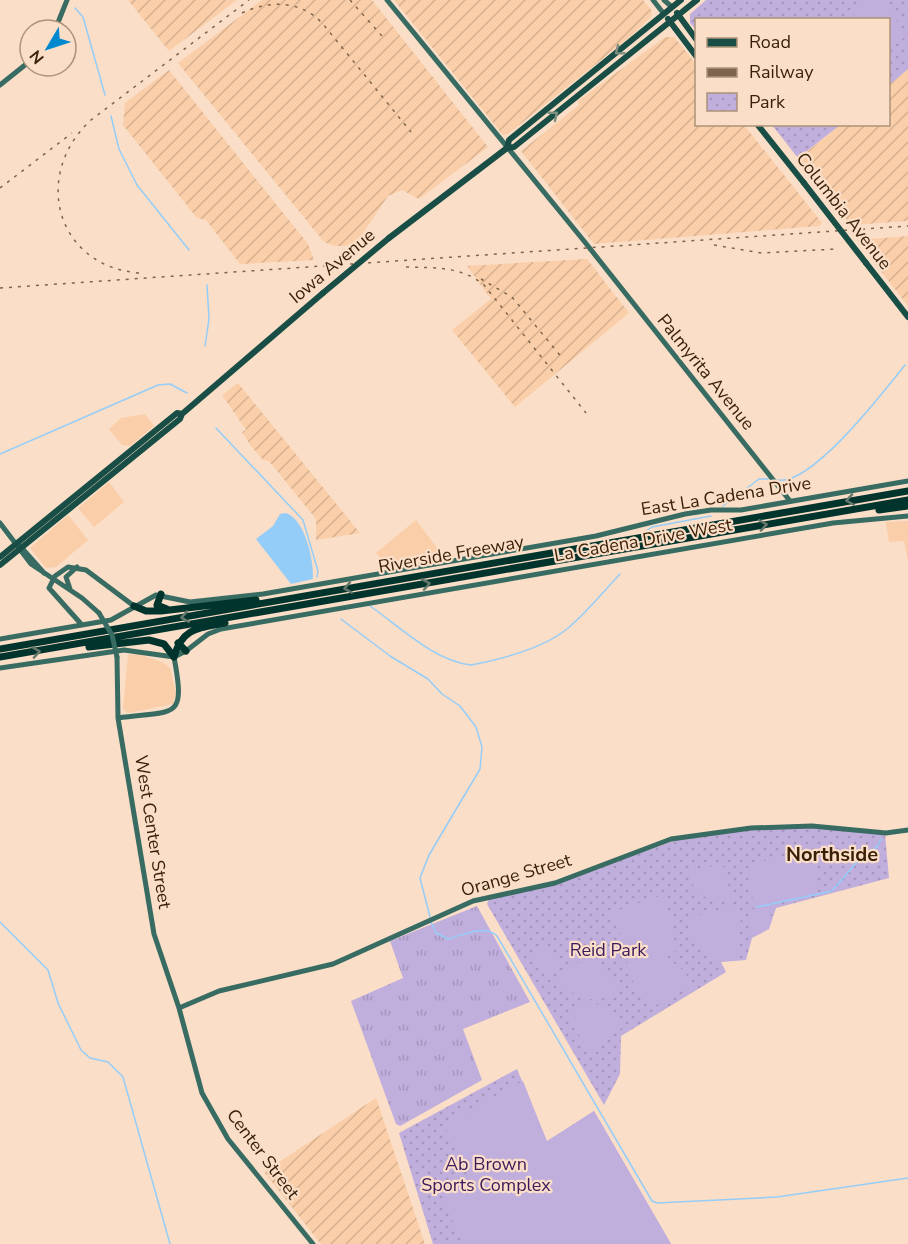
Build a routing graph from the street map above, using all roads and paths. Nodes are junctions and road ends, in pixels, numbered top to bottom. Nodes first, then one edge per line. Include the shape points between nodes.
1 (67, 0) edge
2 (387, 0) edge
3 (653, 0) edge
4 (664, 0) edge
5 (681, 0) edge
6 (697, 0) edge
7 (672, 7) junction
8 (664, 14) junction
9 (678, 15) junction
10 (60, 18) edge
11 (669, 22) junction
12 (695, 38) edge
13 (695, 55) edge
14 (18, 71) edge
15 (0, 85) edge
16 (759, 126) edge
17 (507, 148) junction
18 (908, 317) edge
19 (182, 414) junction
20 (908, 481) edge
21 (908, 491) edge
22 (908, 500) edge
23 (790, 501) junction
24 (908, 506) edge
25 (826, 515) junction
26 (908, 516) edge
27 (0, 523) edge
28 (16, 544) junction
29 (21, 549) junction
30 (0, 557) edge
31 (0, 565) edge
32 (77, 567) junction
33 (52, 579) junction
34 (73, 593) junction
35 (161, 594) junction
36 (122, 598) junction
37 (284, 600) junction
38 (134, 606) junction
39 (176, 609) junction
40 (286, 609) junction
41 (121, 616) junction
42 (82, 625) junction
43 (0, 639) edge
44 (178, 643) junction
45 (71, 646) junction
46 (0, 649) edge
47 (186, 651) junction
48 (0, 657) edge
49 (174, 657) junction
50 (0, 668) edge
51 (118, 718) junction
52 (908, 830) edge
53 (179, 1008) junction
54 (313, 1244) edge

1 - 10 main road
2 - 17 main road, Palmyrita Avenue
3 - 8 main road
4 - 7 main road
5 - 7 main road, Iowa Avenue
6 - 9 main road, Iowa Avenue
7 - 8 main road, Iowa Avenue
7 - 9 main road
8 - 11 main road
8 -> 17 main road, Iowa Avenue via 509,140
9 - 11 main road, Iowa Avenue
9 - 12 main road
11 - 13 main road
17 -> 11 main road, Iowa Avenue via 514,147
14 - 15 main road
16 - 18 main road, Columbia Avenue, bridge
17 - 19 main road, Iowa Avenue, bridge via 388,238
17 - 23 main road, Palmyrita Avenue
19 - 28 main road, Iowa Avenue via 177,413
19 - 29 main road, Iowa Avenue
20 - 23 main road, East La Cadena Drive
21 -> 37 highway, Riverside Freeway
22 - 25 highway, Riverside Freeway
23 - 35 main road, East La Cadena Drive via 656,519 596,536 301,587 198,602
24 - 25 highway
40 -> 25 highway, Riverside Freeway
26 - 47 main road, La Cadena Drive West via 833,522 221,629
27 - 28 main road
28 - 29 main road
28 - 30 main road, Iowa Avenue
29 - 31 main road, Iowa Avenue
29 - 33 main road
32 - 33 main road via 63,569
32 - 34 main road via 66,577
32 - 36 main road
33 - 34 main road
33 - 42 main road via 50,590
34 - 51 main road, West Center Street, bridge via 99,613 112,635 117,657
35 - 38 main road
35 - 39 highway via 159,606
36 - 38 main road
36 - 41 main road
37 - 39 highway via 270,598
37 -> 46 highway, Riverside Freeway
38 - 39 highway via 146,611
38 - 41 main road
40 - 44 highway via 193,631
40 - 45 highway, Riverside Freeway
41 - 42 main road
42 - 43 main road
44 - 47 highway
44 - 49 highway
48 -> 45 highway, Riverside Freeway
45 - 49 highway via 149,639 164,644
47 - 49 main road, La Cadena Drive West
49 - 50 main road via 124,650
49 - 51 main road via 181,693 178,704 170,710
51 - 53 main road, West Center Street via 154,934
52 - 53 main road, Orange Street via 886,833 812,826 751,828 671,839 555,883 473,901 333,964 219,991
53 - 54 main road, Center Street via 202,1093 216,1120

